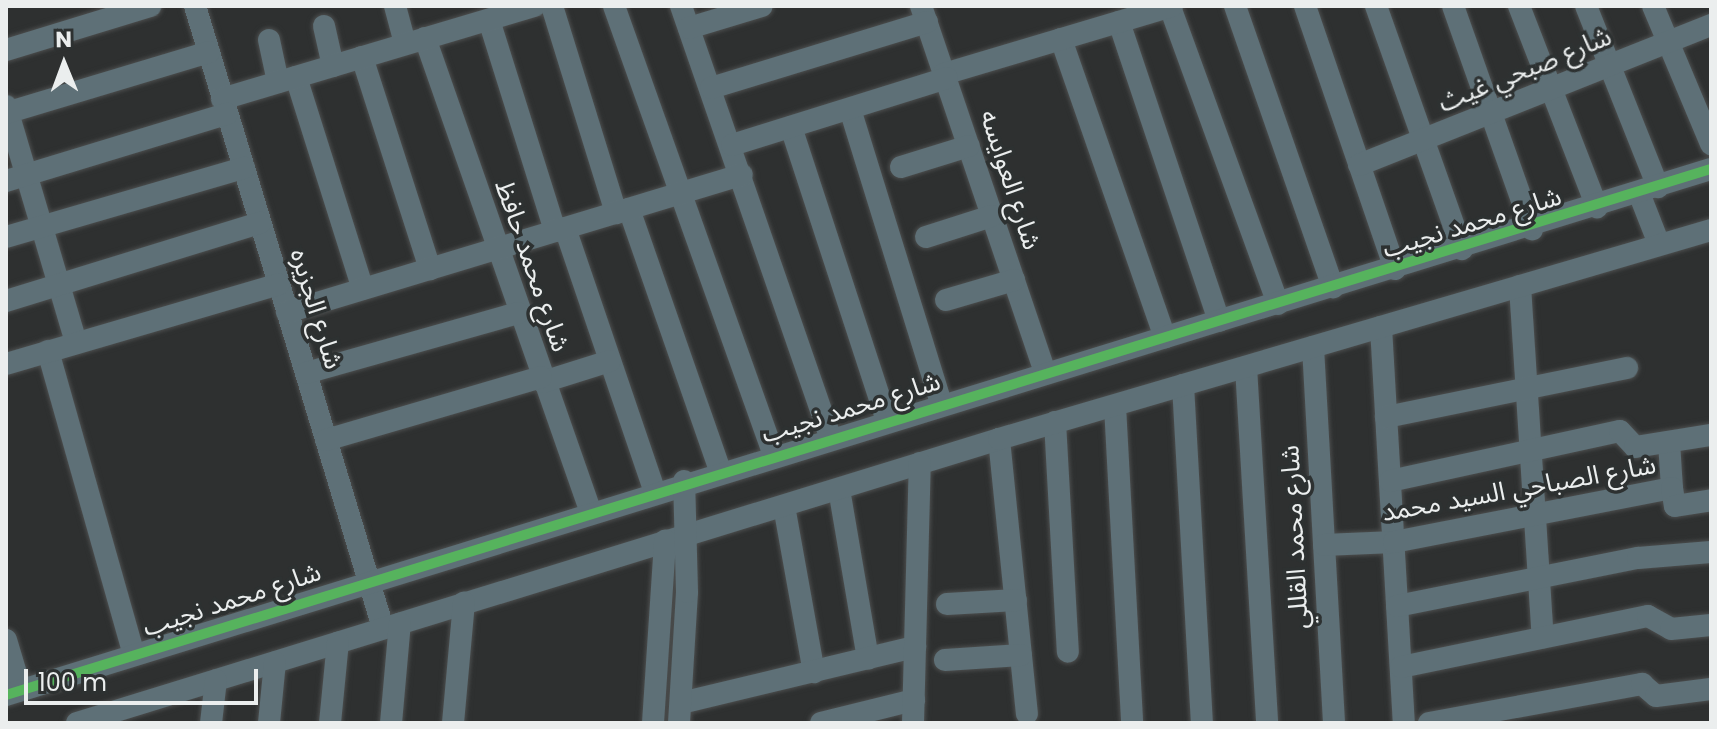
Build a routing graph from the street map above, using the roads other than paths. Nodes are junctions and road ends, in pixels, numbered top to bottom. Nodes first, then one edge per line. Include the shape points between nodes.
1 (150, 6) edge
2 (195, 6) edge
3 (395, 6) edge
4 (453, 6) edge
5 (552, 6) edge
6 (614, 6) edge
7 (681, 6) edge
8 (762, 6) edge
9 (1171, 6) edge
10 (1235, 6) edge
11 (1305, 6) edge
12 (1376, 6) edge
13 (1453, 6) edge
14 (1519, 6) edge
15 (1586, 6) edge
16 (1653, 6) edge
17 (524, 7) edge
18 (924, 14) edge
19 (489, 20) junction
20 (1119, 22) junction
21 (1711, 25) edge
22 (324, 26) dead end
23 (460, 28) junction
24 (689, 28) junction
25 (1061, 39) junction
26 (269, 40) dead end
27 (415, 41) junction
28 (1668, 42) junction
29 (6, 50) edge
30 (209, 52) junction
31 (362, 57) junction
32 (333, 66) junction
33 (1610, 66) junction
34 (946, 76) junction
35 (287, 79) junction
36 (711, 88) junction
37 (1552, 90) junction
38 (225, 106) junction
39 (850, 109) junction
40 (7, 110) edge
41 (1491, 115) junction
42 (791, 127) junction
43 (1424, 141) junction
44 (1711, 144) edge
45 (732, 145) junction
46 (969, 146) junction
47 (1359, 165) junction
48 (901, 167) dead end
49 (244, 168) junction
50 (1711, 169) edge
51 (742, 175) junction
52 (16, 178) edge
53 (1649, 190) junction
54 (682, 193) junction
55 (1597, 207) junction
56 (622, 211) junction
57 (992, 216) junction
58 (260, 223) junction
59 (42, 227) junction
60 (1532, 229) junction
61 (560, 230) junction
62 (1711, 230) edge
63 (6, 237) edge
64 (926, 237) dead end
65 (1659, 244) junction
66 (495, 249) junction
67 (1462, 249) junction
68 (430, 269) junction
69 (1395, 269) junction
70 (1014, 280) junction
71 (279, 284) junction
72 (58, 285) junction
73 (1520, 286) junction
74 (1333, 287) junction
75 (363, 289) junction
76 (946, 300) dead end
77 (6, 301) edge
78 (1278, 304) junction
79 (287, 312) junction
80 (518, 313) junction
81 (1219, 321) junction
82 (1381, 327) junction
83 (1165, 337) junction
84 (76, 343) junction
85 (1313, 347) junction
86 (48, 351) junction
87 (610, 361) junction
88 (6, 364) edge
89 (1246, 367) junction
90 (1627, 368) dead end
91 (1045, 372) junction
92 (306, 373) junction
93 (542, 379) junction
94 (1183, 385) junction
95 (1527, 388) junction
96 (941, 403) junction
97 (1115, 406) junction
98 (1386, 417) junction
99 (887, 420) junction
100 (1055, 422) junction
101 (1711, 435) edge
102 (830, 437) junction
103 (999, 439) junction
104 (326, 440) junction
105 (1669, 442) junction
106 (1531, 451) junction
107 (774, 455) junction
108 (920, 463) junction
109 (720, 471) junction
110 (684, 481) junction
111 (1390, 481) junction
112 (1672, 488) junction
113 (839, 489) junction
114 (654, 490) junction
115 (1711, 500) edge
116 (784, 506) junction
117 (590, 510) junction
118 (1535, 515) junction
119 (688, 533) junction
120 (665, 540) junction
121 (1394, 542) junction
122 (1324, 545) junction
123 (1711, 552) edge
124 (1540, 579) junction
125 (369, 580) junction
126 (1016, 600) junction
127 (464, 603) junction
128 (947, 604) dead end
129 (1397, 606) junction
130 (392, 625) junction
131 (1711, 625) edge
132 (1543, 637) junction
133 (6, 640) edge
134 (338, 642) junction
135 (915, 647) junction
136 (1068, 652) dead end
137 (134, 654) junction
138 (1021, 655) junction
139 (868, 659) junction
140 (945, 660) dead end
141 (275, 662) junction
142 (1401, 667) junction
143 (814, 672) junction
144 (216, 680) junction
145 (1711, 689) edge
146 (13, 692) edge
147 (914, 700) junction
148 (680, 713) edge
149 (1027, 714) dead end
150 (77, 723) edge
151 (211, 723) edge
152 (269, 723) edge
153 (330, 723) edge
154 (391, 723) edge
155 (453, 723) edge
156 (653, 723) edge
157 (821, 723) edge
158 (913, 723) edge
159 (1132, 723) edge
160 (1202, 723) edge
161 (1267, 723) edge
162 (1334, 723) edge
163 (1404, 723) edge
164 (1429, 723) edge

1 - 29 street
2 - 30 street, شارع الجزيره
3 - 27 street, شارع محمد حافظ
4 - 23 street
5 - 56 street
6 - 54 street
7 - 24 street
8 - 24 street
9 - 20 street
9 - 78 street
10 - 74 street
11 - 47 street
12 - 43 street
13 - 41 street
14 - 37 street
15 - 33 street
16 - 28 street
17 - 19 street
18 - 34 street, شارع العوايسه
18 - 36 street
19 - 23 street
19 - 61 street
20 - 25 street
20 - 81 street
21 - 28 street, شارع صبحي غيث
22 - 32 street
23 - 27 street
24 - 36 street
25 - 34 street
25 - 83 street
26 - 35 street
27 - 31 street
27 - 66 street, شارع محمد حافظ
28 - 33 street, شارع صبحي غيث
28 - 44 street
30 - 38 street, شارع الجزيره
30 - 40 street
31 - 32 street
31 - 68 street
32 - 35 street
33 - 37 street, شارع صبحي غيث
33 - 53 street
34 - 39 street
34 - 46 street, شارع العوايسه
35 - 38 street
35 - 75 street
36 - 45 street
37 - 41 street, شارع صبحي غيث
37 - 55 street
38 - 49 street, شارع الجزيره
38 - 52 street
39 - 42 street
39 - 96 street
40 - 52 street
41 - 43 street, شارع صبحي غيث
41 - 60 street
42 - 45 street
42 - 99 street
43 - 47 street, شارع صبحي غيث
43 - 67 street
45 - 51 street
46 - 48 street
46 - 57 street, شارع العوايسه
47 - 69 street
49 - 58 street, شارع الجزيره
49 - 59 street
50 - 53 street, شارع محمد نجيب
51 - 54 street
51 - 102 street
52 - 59 street
53 - 55 street, شارع محمد نجيب
53 - 65 street
54 - 56 street
54 - 107 street
55 - 60 street, شارع محمد نجيب
56 - 61 street
56 - 109 street
57 - 64 street
57 - 70 street, شارع العوايسه
58 - 71 street, شارع الجزيره
58 - 72 street
59 - 63 street
59 - 72 street
60 - 67 street, شارع محمد نجيب
61 - 66 street
61 - 87 street
62 - 65 street
65 - 73 street
66 - 68 street
66 - 80 street, شارع محمد حافظ
67 - 69 street, شارع محمد نجيب
68 - 75 street
69 - 74 street, شارع محمد نجيب
70 - 76 street
70 - 91 street, شارع العوايسه
71 - 79 street, شارع الجزيره
71 - 84 street
72 - 77 street
72 - 84 street
73 - 82 street
73 - 95 street
74 - 78 street, شارع محمد نجيب
75 - 79 street
78 - 81 street, شارع محمد نجيب
79 - 92 street, شارع الجزيره
80 - 92 street
80 - 93 street, شارع محمد حافظ
81 - 83 street, شارع محمد نجيب
82 - 85 street
82 - 98 street
83 - 91 street, شارع محمد نجيب
84 - 86 street
85 - 89 street
85 - 122 street, شارع محمد القللي
86 - 88 street
86 - 137 street
87 - 93 street
87 - 114 street
89 - 94 street
89 - 161 street
90 - 95 street
91 - 96 street, شارع محمد نجيب
92 - 104 street, شارع الجزيره
93 - 104 street
93 - 117 street, شارع محمد حافظ
94 - 97 street
94 - 160 street
95 - 98 street
95 - 106 street
96 - 99 street, شارع محمد نجيب
97 - 100 street
97 - 159 street
98 - 111 street
99 - 102 street, شارع محمد نجيب
100 - 103 street
100 - 136 street
101 - 105 street
102 - 107 street, شارع محمد نجيب
103 - 108 street
103 - 126 street
104 - 125 street, شارع الجزيره
105 - 106 street via 1635,447 1622,431
105 - 112 street
106 - 111 street
106 - 118 street
107 - 109 street, شارع محمد نجيب
108 - 113 street
108 - 135 street
109 - 110 street, شارع محمد نجيب
110 - 114 street, شارع محمد نجيب
110 - 119 street
111 - 121 street
112 - 115 street, شارع الصباحي السيد محمد via 1675,506
112 - 118 street, شارع الصباحي السيد محمد
113 - 116 street
113 - 139 street
114 - 117 street, شارع محمد نجيب
116 - 119 street
116 - 143 street
117 - 125 street, شارع محمد نجيب
118 - 121 street, شارع الصباحي السيد محمد
118 - 124 street
119 - 120 street
119 - 148 street
120 - 127 street
120 - 156 street
121 - 122 street, شارع الصباحي السيد محمد
121 - 129 street
122 - 162 street, شارع محمد القللي
123 - 124 street via 1638,558
124 - 129 street
124 - 132 street
125 - 130 street, شارع الجزيره
125 - 137 street, شارع محمد نجيب
126 - 128 street
126 - 138 street
127 - 130 street
127 - 155 street
129 - 142 street
130 - 134 street
130 - 154 street
131 - 132 street via 1671,629 1648,616
132 - 142 street
133 - 146 street
134 - 141 street
134 - 153 street
135 - 139 street
135 - 147 street
137 - 146 street, شارع محمد نجيب
138 - 140 street
138 - 149 street
139 - 143 street
141 - 144 street
141 - 152 street
142 - 163 street
143 - 148 street
144 - 150 street
144 - 151 street
145 - 164 street via 1656,696 1642,684
147 - 157 street
147 - 158 street

